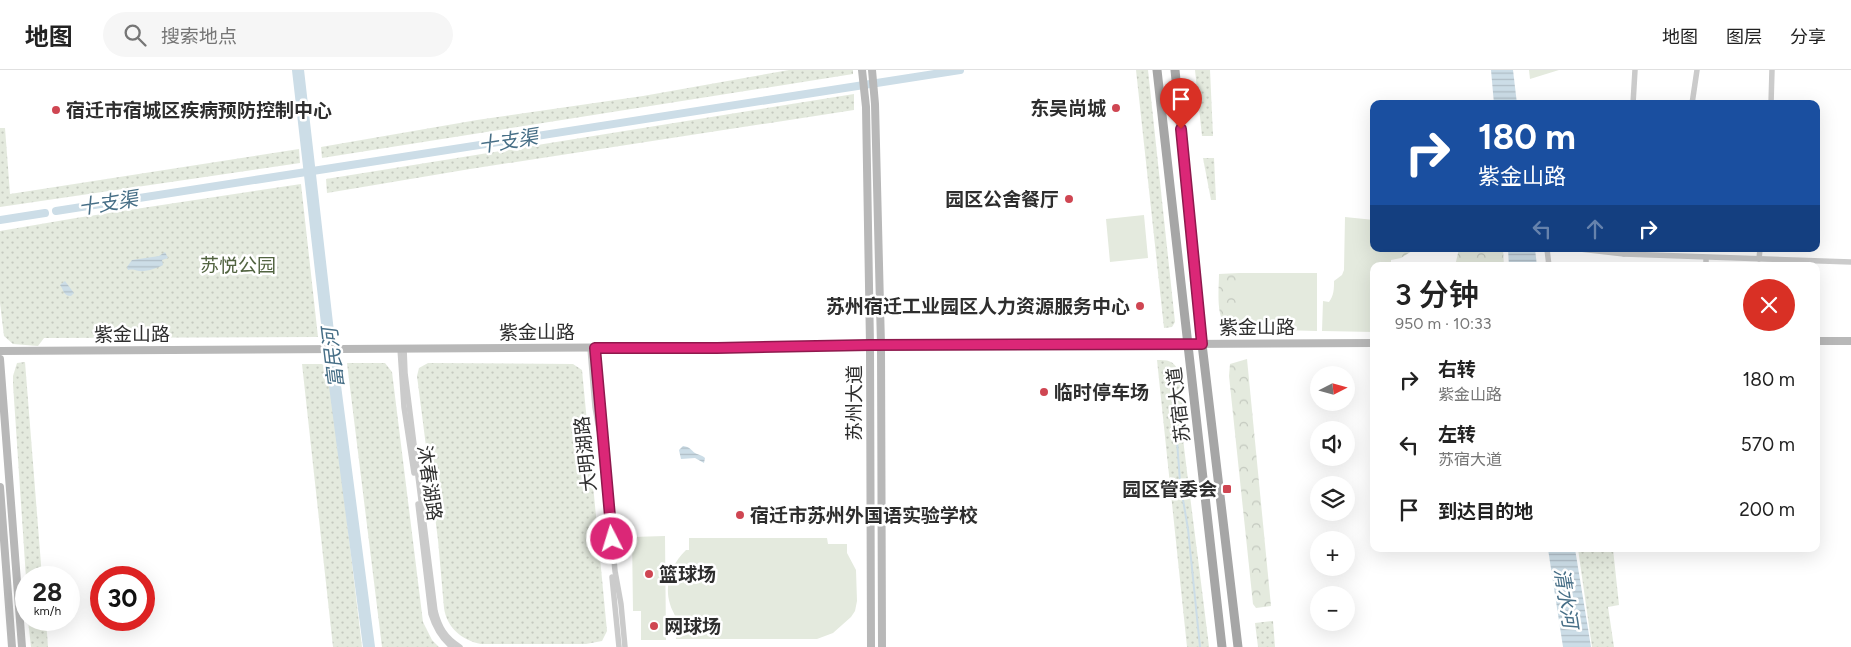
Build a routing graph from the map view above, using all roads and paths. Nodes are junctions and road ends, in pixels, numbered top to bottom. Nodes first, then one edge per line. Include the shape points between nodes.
1 (862, 70) edge
2 (872, 70) edge
3 (1157, 70) edge
4 (1175, 70) edge
5 (1635, 70) edge
6 (1697, 70) edge
7 (1772, 70) edge
8 (1633, 100) edge
9 (1693, 100) edge
10 (1771, 100) edge
11 (1633, 252) edge
12 (1671, 252) edge
13 (1760, 252) edge
14 (1670, 256) junction
15 (1706, 258) junction
16 (1759, 259) junction
17 (1706, 262) edge
18 (1851, 262) edge
19 (1851, 341) edge
20 (1820, 342) edge
21 (1188, 343) junction
22 (1370, 343) edge
23 (1202, 344) junction
24 (870, 345) junction
25 (881, 345) junction
26 (402, 348) junction
27 (592, 348) junction
28 (0, 351) edge
29 (0, 359) edge
30 (0, 487) edge
31 (435, 622) junction
32 (12, 647) edge
33 (22, 647) edge
34 (452, 647) edge
35 (460, 647) edge
36 (619, 647) edge
37 (625, 647) edge
38 (872, 647) edge
39 (882, 647) edge
40 (1222, 647) edge
41 (1238, 647) edge

1 - 24 street, 苏州大道 via 866,107
2 - 25 street, 苏州大道
3 - 21 main road, 苏宿大道
4 - 23 main road, 苏宿大道
5 - 8 street
6 - 9 street
7 - 10 street
11 - 14 street
12 - 14 street
13 - 16 street
14 - 15 street
15 - 16 street
15 - 17 street
16 - 18 street
19 - 20 street
21 - 23 street, 紫金山路
21 - 25 street, 紫金山路
21 - 40 main road, 苏宿大道
22 - 23 street, 紫金山路
23 - 41 main road, 苏宿大道
24 - 25 street, 紫金山路
24 - 27 street, 紫金山路
24 - 38 street, 苏州大道
25 - 39 street, 苏州大道
26 - 27 street, 紫金山路
26 - 28 street, 紫金山路
26 - 31 street, 沐春湖路
27 - 36 street, 大明湖路
27 - 37 street, 大明湖路
29 - 33 street
30 - 32 street
31 - 34 street via 442,637
31 - 35 street

